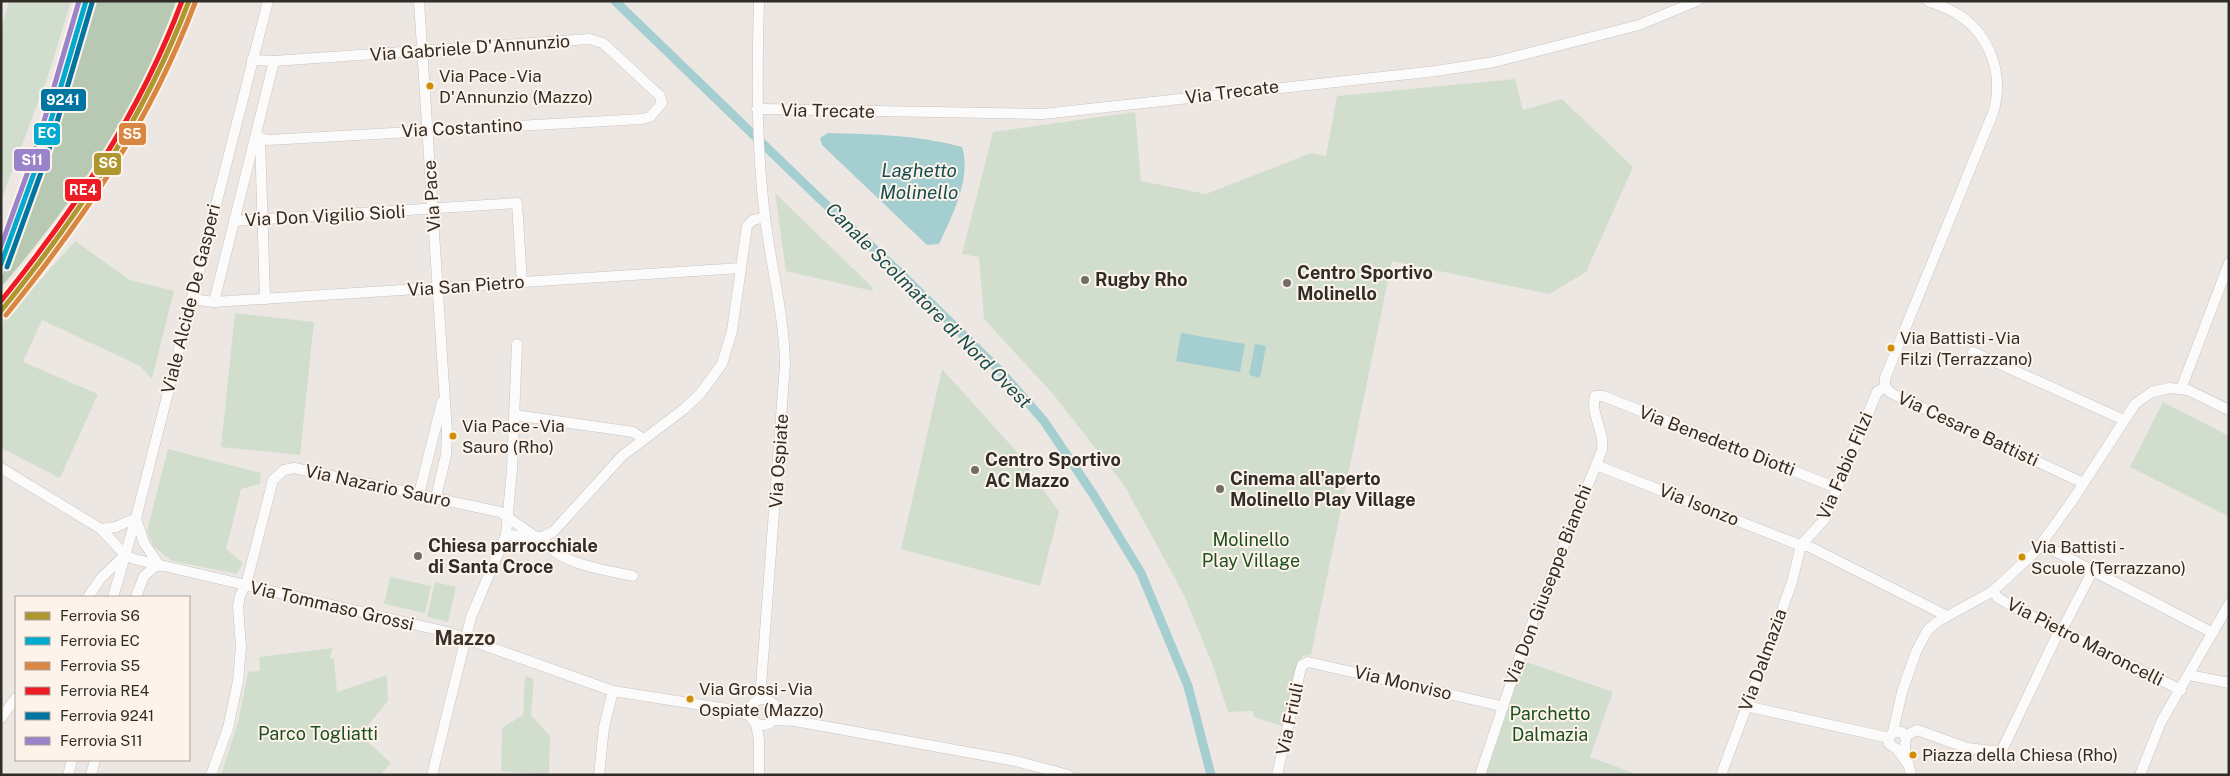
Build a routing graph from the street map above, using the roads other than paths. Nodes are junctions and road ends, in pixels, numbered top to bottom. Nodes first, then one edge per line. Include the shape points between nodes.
1 (268, 1) edge
2 (419, 1) edge
3 (759, 1) edge
4 (1697, 1) edge
5 (1928, 1) edge
6 (423, 52) junction
7 (252, 60) junction
8 (274, 61) junction
9 (662, 103) joint
10 (757, 109) junction
11 (428, 129) junction
12 (258, 138) junction
13 (432, 210) junction
14 (262, 220) junction
15 (766, 220) junction
16 (234, 222) junction
17 (2229, 263) edge
18 (741, 268) junction
19 (522, 282) junction
20 (438, 288) junction
21 (191, 299) junction
22 (265, 299) junction
23 (214, 302) junction
24 (517, 344) dead end
25 (1973, 352) dead end
26 (1885, 387) junction
27 (2181, 389) junction
28 (444, 392) junction
29 (1596, 395) joint
30 (2229, 410) edge
31 (515, 415) junction
32 (2124, 420) junction
33 (643, 439) junction
34 (432, 443) junction
35 (447, 445) junction
36 (1596, 465) junction
37 (1, 468) edge
38 (2083, 483) junction
39 (1837, 488) junction
40 (419, 494) junction
41 (436, 498) junction
42 (506, 515) junction
43 (136, 518) junction
44 (101, 530) junction
45 (506, 535) junction
46 (538, 536) junction
47 (2043, 542) junction
48 (1801, 545) junction
49 (125, 554) junction
50 (159, 566) junction
51 (2093, 570) junction
52 (633, 576) dead end
53 (244, 586) junction
54 (1993, 591) junction
55 (89, 596) edge
56 (113, 596) edge
57 (136, 596) edge
58 (2229, 604) edge
59 (1947, 616) junction
60 (2229, 626) edge
61 (2215, 628) junction
62 (2061, 630) junction
63 (465, 638) junction
64 (1304, 663) joint
65 (2189, 675) junction
66 (2229, 683) edge
67 (2181, 690) junction
68 (613, 691) junction
69 (15, 699) edge
70 (760, 699) junction
71 (1501, 706) junction
72 (1746, 706) junction
73 (775, 716) junction
74 (1, 718) edge
75 (755, 718) junction
76 (1898, 736) junction
77 (72, 761) edge
78 (95, 761) edge
79 (1910, 770) edge
80 (68, 775) edge
81 (91, 775) edge
82 (211, 775) edge
83 (432, 775) edge
84 (599, 775) edge
85 (759, 775) edge
86 (1068, 775) edge
87 (1277, 775) edge
88 (1480, 775) edge
89 (1722, 775) edge
90 (2140, 775) edge

1 - 7 street, Viale Alcide De Gasperi
2 - 6 street, Via Pace
3 - 10 street, Via Ospiate
4 - 10 street, Via Trecate via 1639,25 1494,62 1436,71 1043,114
5 - 26 street, Via Cesare Battisti via 1962,16 1982,37 1995,63 1997,98 1885,378
6 - 8 street, Via Gabriele D'Annunzio
6 - 9 street, Via Gabriele D'Annunzio via 597,40 660,96
6 - 11 street, Via Pace
7 - 8 street, Via Gabriele D'Annunzio
7 - 21 street, Viale Alcide De Gasperi
8 - 12 street
9 - 11 street, Via Costantino via 656,112 642,119
10 - 15 street, Via Ospiate
11 - 12 street, Via Costantino
11 - 13 street, Via Pace
12 - 14 street
12 - 16 street
13 - 14 street, Via Don Vigilio Sioli
13 - 19 street, Via Don Vigilio Sioli via 517,203
13 - 20 street, Via Pace
14 - 16 street, Via Don Vigilio Sioli
14 - 22 street
15 - 18 street via 749,222
15 - 70 street, Via Ospiate via 785,364
16 - 23 street
17 - 27 street
18 - 19 street, Via San Pietro
18 - 33 street via 730,343 722,364 692,402
19 - 20 street, Via San Pietro
20 - 22 street, Via San Pietro
20 - 28 street, Via Pace
21 - 23 street, Via San Pietro
21 - 43 street, Viale Alcide De Gasperi
22 - 23 street, Via San Pietro
24 - 31 street
25 - 32 street
26 - 38 street, Via Cesare Battisti via 1891,393
26 - 39 street, Via Fabio Filzi via 1876,392
27 - 30 street
27 - 32 street via 2152,392 2135,404
28 - 34 street, Via Pace
28 - 35 street, Via Pace
29 - 36 street, Via Don Giuseppe Bianchi via 1594,401 1603,443
29 - 39 street, Via Benedetto Diotti
31 - 33 street via 633,432
31 - 42 street
32 - 38 street
33 - 46 street via 622,456 563,523 554,531
34 - 35 street
34 - 40 street, Via Pace
35 - 41 street, Via Pace
36 - 48 street, Via Isonzo
36 - 71 street, Via Don Giuseppe Bianchi
37 - 44 street
38 - 47 street
39 - 48 street, Via Fabio Filzi via 1824,520
40 - 41 street, Via Nazario Sauro
40 - 53 street, Via Nazario Sauro via 294,468 284,470 274,480
41 - 42 street, Via Nazario Sauro
42 - 45 street
42 - 46 street
43 - 44 street
43 - 49 street, Viale Alcide De Gasperi
43 - 50 street via 144,543
44 - 49 street
45 - 46 street
45 - 63 street
46 - 52 street via 550,550 567,559
47 - 51 street
47 - 54 street
48 - 59 street, Via Isonzo
48 - 72 street, Via Dalmazia via 1786,600
49 - 50 street, Via Tommaso Grossi
49 - 55 street
49 - 56 street, Viale Alcide De Gasperi
50 - 53 street, Via Tommaso Grossi
50 - 57 street via 144,576
51 - 61 street
51 - 62 street
53 - 63 street, Via Tommaso Grossi
53 - 82 street via 238,606 240,665 236,695
54 - 59 street
54 - 62 street, Via Pietro Maroncelli via 1998,598
58 - 61 street
59 - 76 street via 1923,636 1902,692
60 - 61 street
61 - 65 street
62 - 67 street, Via Pietro Maroncelli
62 - 76 street via 2003,749 1997,753 1975,750 1916,730
63 - 68 street, Via Tommaso Grossi
63 - 83 street
64 - 71 street, Via Monviso
64 - 87 street, Via Friuli
65 - 66 street
65 - 67 street
67 - 90 street via 2157,728
68 - 75 street, Via Tommaso Grossi via 734,710
68 - 84 street via 604,727
69 - 74 street
70 - 73 street via 771,702
70 - 75 street
71 - 88 street, Via Don Giuseppe Bianchi
72 - 76 street
72 - 89 street, Via Dalmazia
73 - 75 street, Via Tommaso Grossi
73 - 86 street via 1016,761
75 - 85 street
76 - 79 street
77 - 80 street
78 - 81 street

